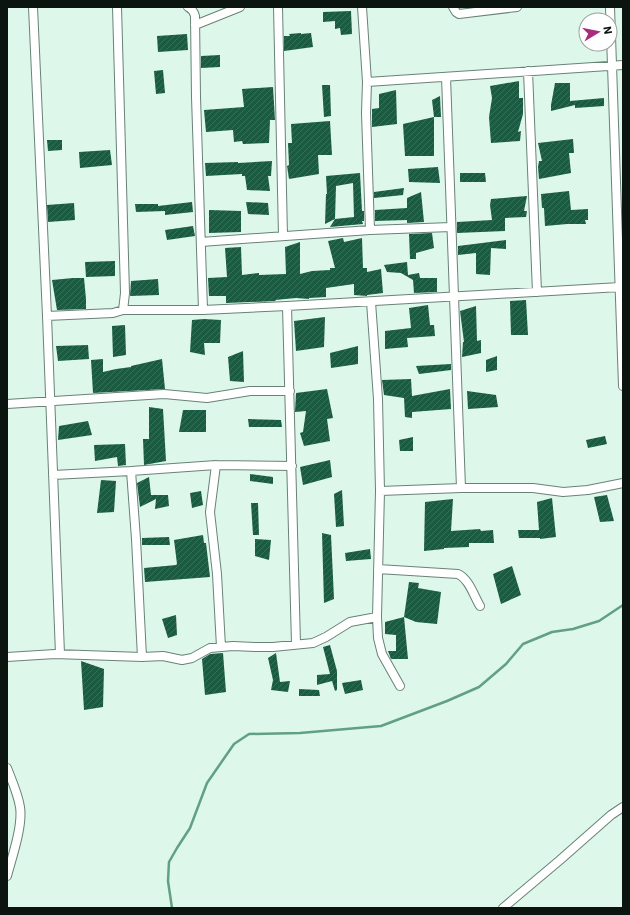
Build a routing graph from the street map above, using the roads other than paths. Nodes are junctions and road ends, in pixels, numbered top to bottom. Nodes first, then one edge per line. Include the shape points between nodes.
1 (33, 7) edge
2 (117, 7) edge
3 (188, 7) edge
4 (240, 7) edge
5 (278, 7) edge
6 (362, 7) edge
7 (453, 7) edge
8 (517, 7) edge
9 (610, 7) edge
10 (195, 25) junction
11 (623, 65) edge
12 (612, 66) junction
13 (528, 71) junction
14 (446, 77) junction
15 (366, 82) junction
16 (451, 227) junction
17 (370, 230) junction
18 (283, 236) junction
19 (201, 242) junction
20 (620, 287) junction
21 (538, 292) junction
22 (453, 297) junction
23 (371, 302) junction
24 (288, 306) junction
25 (123, 310) junction
26 (203, 310) junction
27 (47, 316) junction
28 (623, 386) edge
29 (290, 391) junction
30 (50, 401) junction
31 (7, 404) edge
32 (216, 465) junction
33 (292, 466) junction
34 (131, 471) junction
35 (53, 475) junction
36 (623, 483) edge
37 (461, 488) junction
38 (380, 491) junction
39 (378, 569) junction
40 (480, 606) dead end
41 (377, 618) junction
42 (296, 644) junction
43 (221, 647) junction
44 (60, 654) junction
45 (7, 657) edge
46 (142, 657) junction
47 (400, 686) dead end
48 (7, 768) edge
49 (623, 807) edge
50 (7, 876) edge
51 (503, 908) edge

1 - 27 street
2 - 25 street via 125,293
3 - 10 street via 194,12
4 - 10 street
5 - 18 street
6 - 15 street
7 - 8 street via 459,14
9 - 12 street
10 - 19 street
11 - 12 street
12 - 13 street
12 - 20 street
13 - 14 street
13 - 21 street
14 - 15 street
14 - 16 street
15 - 17 street
16 - 17 street
16 - 22 street
17 - 18 street
18 - 19 street
19 - 26 street
20 - 21 street
20 - 28 street
21 - 22 street
22 - 23 street
22 - 37 street
23 - 24 street
23 - 38 street via 378,399
24 - 26 street
24 - 29 street
25 - 26 street
25 - 27 street via 113,313
27 - 30 street
29 - 30 street via 250,391 207,398 164,394
29 - 33 street
30 - 31 street
30 - 35 street
32 - 33 street
32 - 34 street
32 - 43 street via 210,512
33 - 42 street
34 - 35 street
34 - 46 street
35 - 44 street
36 - 37 street via 563,492 534,488
37 - 38 street
38 - 39 street
39 - 40 street via 458,574 466,580
39 - 41 street
41 - 42 street via 350,622 313,643
41 - 47 street via 382,654
42 - 43 street via 273,647
43 - 46 street via 210,648 192,658 182,660 163,656
44 - 45 street
44 - 46 street
48 - 50 street via 20,809 19,830
49 - 51 street

